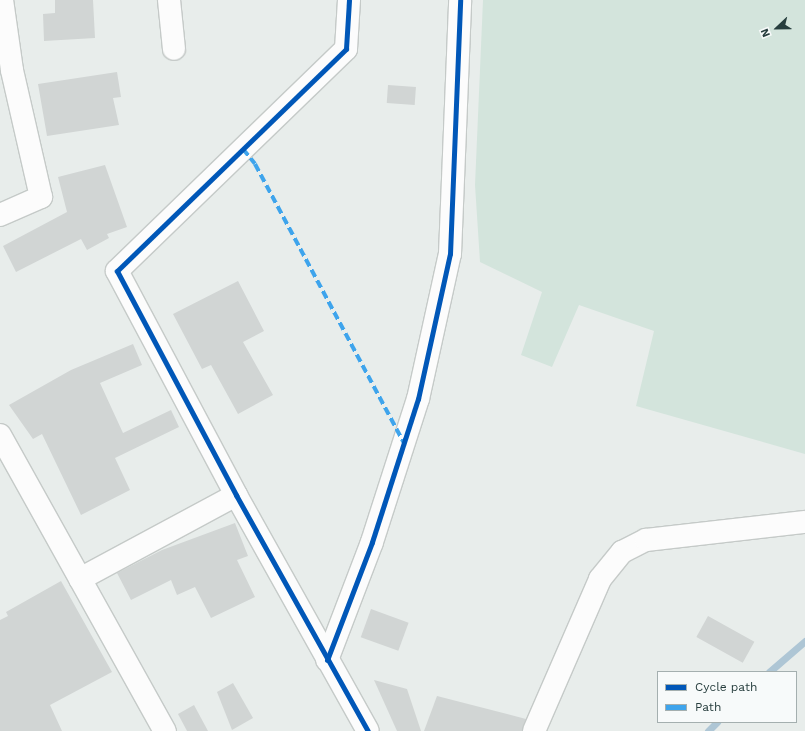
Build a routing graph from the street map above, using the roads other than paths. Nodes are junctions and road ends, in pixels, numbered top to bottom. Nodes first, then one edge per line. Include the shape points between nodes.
1 (2, 0) edge
2 (169, 0) edge
3 (348, 0) edge
4 (460, 0) edge
5 (174, 49) dead end
6 (0, 215) edge
7 (0, 435) edge
8 (236, 495) junction
9 (805, 522) edge
10 (80, 579) junction
11 (326, 660) junction
12 (165, 731) edge
13 (368, 731) edge
14 (534, 731) edge

1 - 6 street via 12,70 41,197
2 - 5 street
3 - 8 street via 346,49 117,271
4 - 11 street via 450,254 418,399 372,542
7 - 10 street
8 - 10 street
8 - 11 street
9 - 14 street via 646,540 622,552 600,579
10 - 12 street
11 - 13 street

